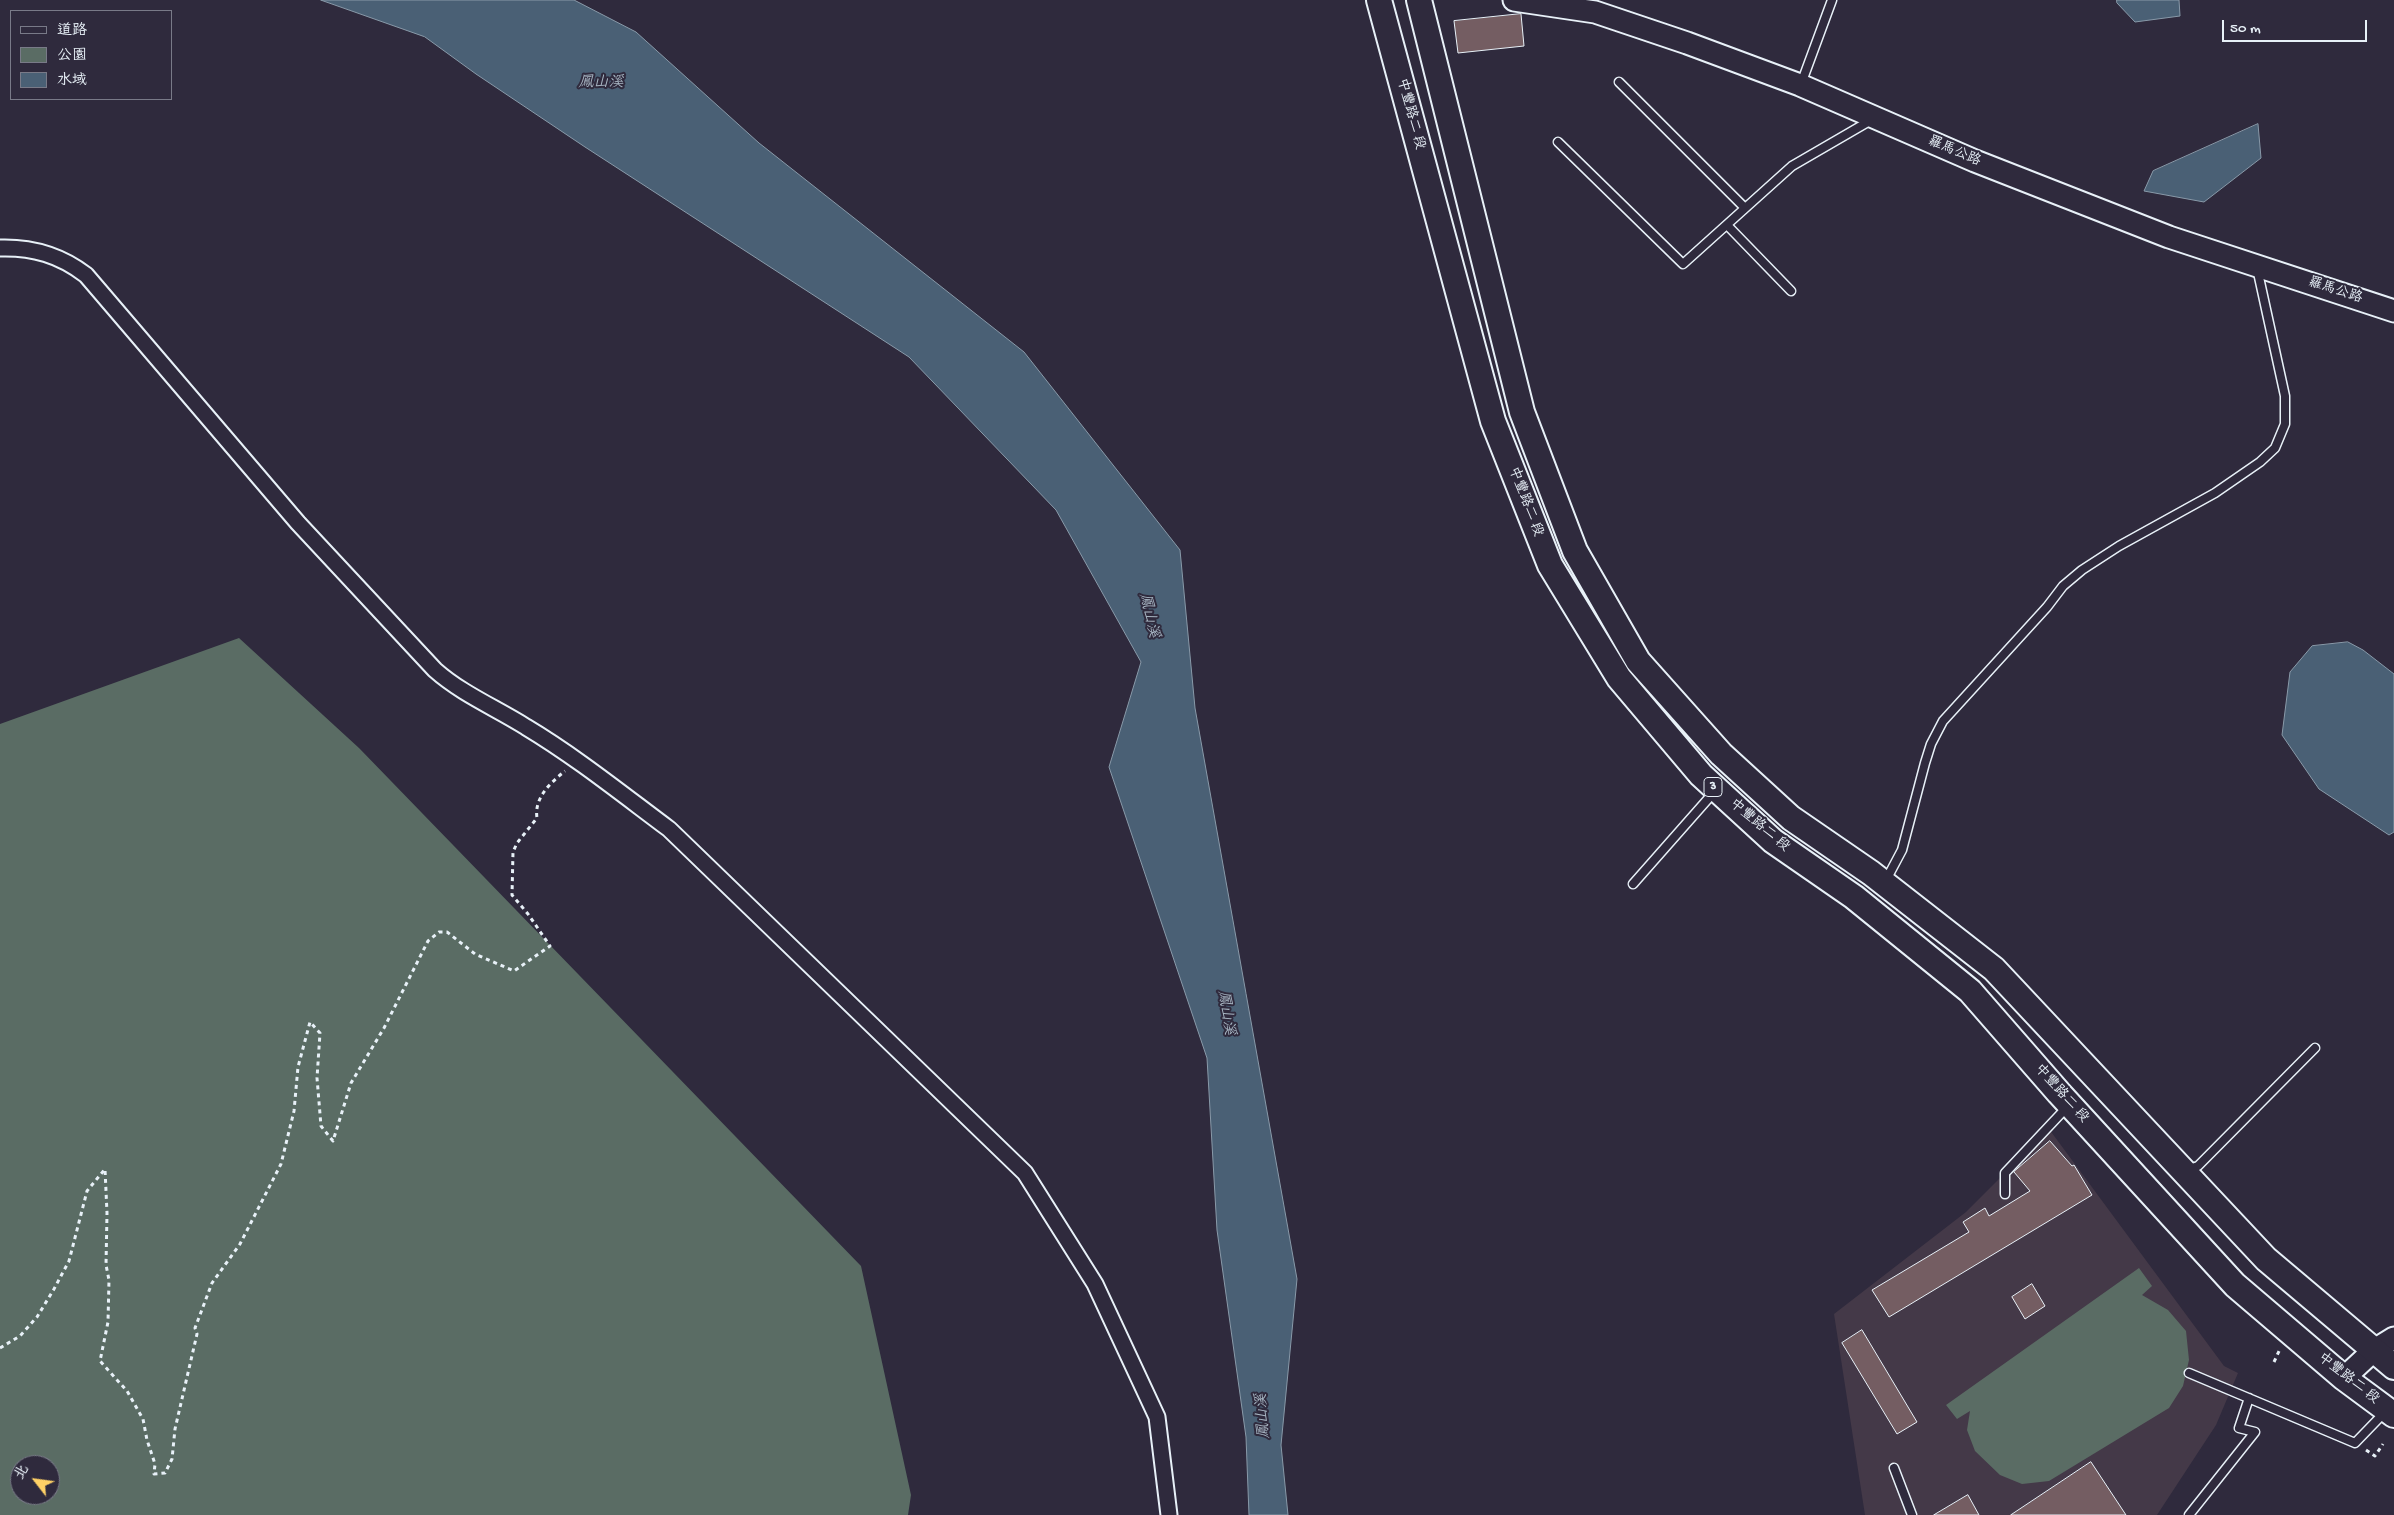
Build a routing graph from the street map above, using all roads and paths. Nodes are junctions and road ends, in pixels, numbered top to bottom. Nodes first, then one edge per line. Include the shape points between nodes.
1 (1379, 0) edge
2 (1419, 0) edge
3 (1514, 0) edge
4 (1832, 0) edge
5 (1619, 82) dead end
6 (1800, 86) junction
7 (1875, 118) junction
8 (1558, 142) dead end
9 (1745, 208) junction
10 (1727, 225) junction
11 (0, 248) edge
12 (2256, 266) junction
13 (1791, 291) dead end
14 (2394, 311) edge
15 (1657, 681) junction
16 (1635, 698) junction
17 (577, 762) junction
18 (1716, 789) junction
19 (1633, 884) dead end
20 (1889, 887) junction
21 (1875, 914) junction
22 (2315, 1048) dead end
23 (2070, 1105) junction
24 (2184, 1172) junction
25 (2005, 1194) dead end
26 (2394, 1338) edge
27 (0, 1348) edge
28 (2373, 1351) junction
29 (2394, 1367) edge
30 (2190, 1373) dead end
31 (2344, 1378) junction
32 (2250, 1398) junction
33 (2392, 1409) edge
34 (2355, 1443) junction
35 (2383, 1444) dead end
36 (1894, 1468) dead end
37 (1169, 1515) edge
38 (1912, 1515) edge
39 (2189, 1515) edge

1 - 16 main road, 中豐路二 段 / 3 via 1494,421 1550,565 1619,678
2 - 15 main road, 中豐路二 段 / 3 via 1522,412 1575,551 1638,661
3 - 6 main road, 羅馬公路 via 1597,9
4 - 6 lane
5 - 9 lane
6 - 7 main road, 羅馬公路
7 - 9 lane via 1792,166
7 - 12 main road, 羅馬公路 via 2169,237
8 - 10 lane via 1682,264
9 - 10 lane
10 - 13 lane
11 - 17 street via 35,250 54,255 86,275 298,523 435,670 450,683 526,727
12 - 14 main road, 羅馬公路
12 - 20 lane via 2285,396 2285,424 2275,448 2215,493 2082,570 2063,586 1944,721 1924,763
15 - 16 main road
15 - 20 main road, 中豐路二 段 / 3 via 1722,754 1791,818
16 - 18 main road, 中豐路二 段 / 3
17 - 27 path via 545,790 536,811 537,818 513,852 512,895 550,946 514,971 475,954 447,932 439,932 428,941 384,1028 351,1083 333,1141 321,1126 317,1078 320,1033 310,1022 298,1067 294,1112 281,1164 240,1244 212,1283 195,1328 197,1334 175,1428 172,1459 165,1473 154,1474 155,1464 143,1420 127,1391 100,1361 108,1322 105,1169 87,1191 68,1261 54,1289 20,1336
17 - 37 street via 669,829 1025,1173 1095,1284 1157,1417
18 - 19 lane
18 - 21 main road, 中豐路二 段 / 3 via 1773,841
20 - 21 main road
20 - 24 main road, 中豐路二 段 / 3 via 1994,969
21 - 23 main road, 中豐路二 段 / 3 via 1970,991
22 - 24 lane via 2198,1166
23 - 25 lane via 2005,1173
23 - 31 main road, 中豐路二 段 / 3 via 2235,1285
24 - 28 main road, 中豐路二 段 / 3 via 2266,1259
26 - 28 main road
28 - 29 main road, 中豐路二 段 / 3
28 - 31 main road
30 - 32 lane
31 - 33 main road, 中豐路二 段 / 3
32 - 34 lane
32 - 39 lane via 2239,1428 2255,1432
33 - 34 lane
34 - 35 path via 2375,1456
36 - 38 lane

